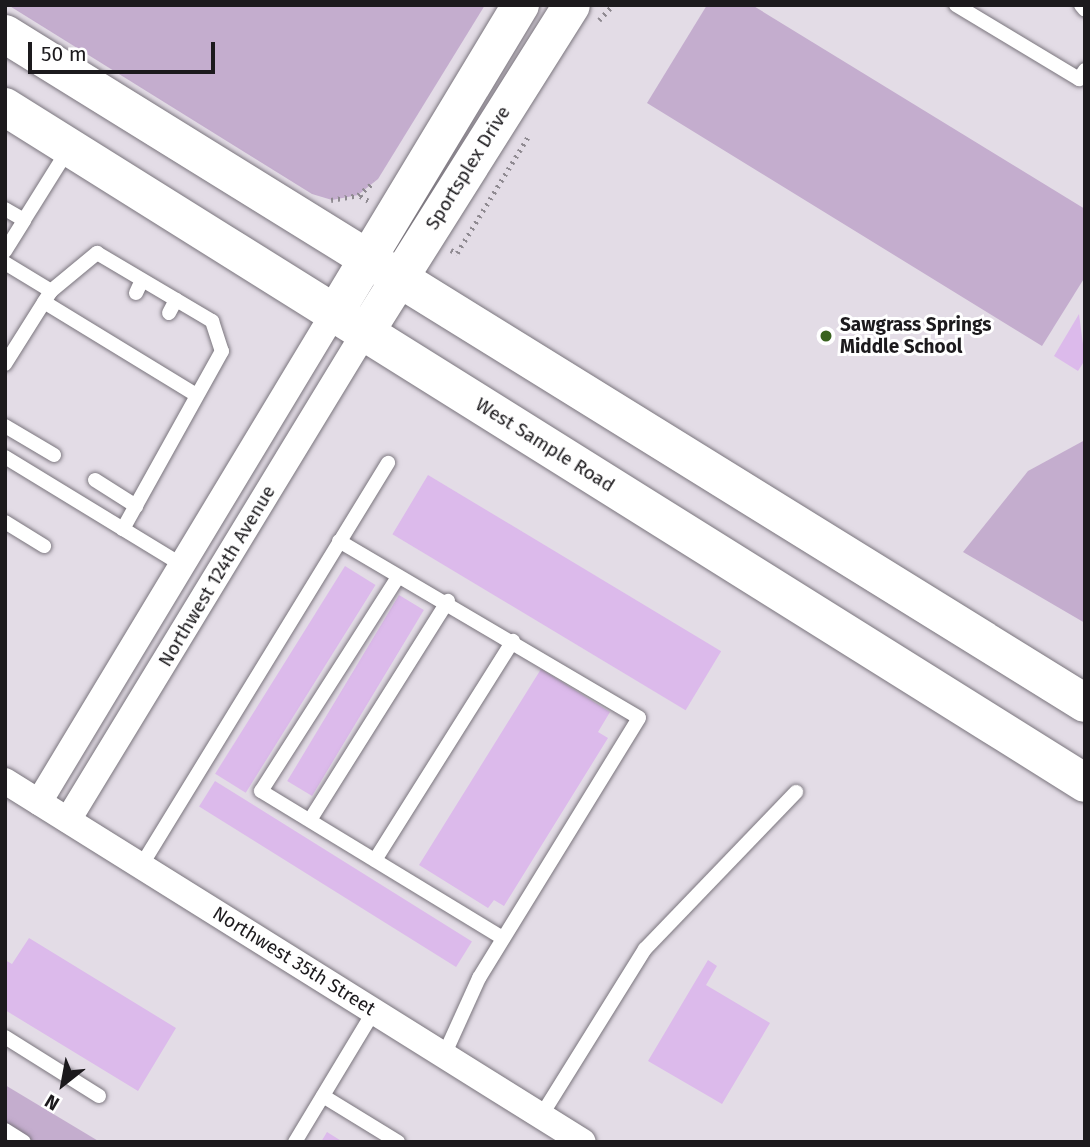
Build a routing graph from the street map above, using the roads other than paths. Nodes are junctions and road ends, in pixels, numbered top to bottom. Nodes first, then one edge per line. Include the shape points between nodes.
1 (520, 5) edge
2 (571, 5) edge
3 (956, 5) edge
4 (1081, 5) edge
5 (1085, 9) edge
6 (5, 34) edge
7 (1083, 77) edge
8 (5, 107) edge
9 (69, 147) junction
10 (5, 209) edge
11 (24, 220) junction
12 (5, 251) edge
13 (366, 259) junction
14 (5, 263) edge
15 (399, 279) junction
16 (48, 296) junction
17 (350, 323) junction
18 (116, 327) dead end
19 (107, 340) junction
20 (5, 364) edge
21 (195, 394) junction
22 (5, 426) edge
23 (54, 455) dead end
24 (5, 457) edge
25 (388, 463) dead end
26 (95, 480) dead end
27 (136, 506) junction
28 (5, 522) edge
29 (123, 529) junction
30 (340, 541) junction
31 (44, 546) dead end
32 (182, 565) junction
33 (398, 578) junction
34 (448, 601) junction
35 (513, 641) junction
36 (1085, 703) edge
37 (5, 781) edge
38 (1085, 783) edge
39 (796, 792) dead end
40 (39, 802) junction
41 (68, 820) junction
42 (310, 820) junction
43 (375, 860) junction
44 (141, 866) junction
45 (503, 938) junction
46 (374, 1011) junction
47 (5, 1037) edge
48 (444, 1055) junction
49 (99, 1096) dead end
50 (323, 1096) junction
51 (541, 1116) junction
52 (5, 1130) edge
53 (24, 1142) edge
54 (295, 1142) edge
55 (398, 1142) edge
56 (583, 1142) edge

1 - 13 street, Sportsplex Drive
2 - 15 street, Sportsplex Drive
3 - 7 lane
4 - 5 lane
6 - 13 main road
8 - 9 main road, West Sample Road
9 - 11 lane
9 - 17 main road, West Sample Road
10 - 11 lane
11 - 12 lane
13 - 15 main road
13 - 17 street, Sportsplex Drive
14 - 16 lane
15 - 17 street, Sportsplex Drive
15 - 36 main road
16 - 19 lane
16 - 20 lane
16 - 21 lane via 97,253 139,287 212,321 222,351
17 - 32 street, Northwest 124th Avenue
17 - 38 main road, West Sample Road
17 - 41 street, Northwest 124th Avenue
18 - 19 lane
19 - 21 lane via 146,355
21 - 27 lane
22 - 23 lane
24 - 29 lane
25 - 30 lane
26 - 27 lane
27 - 29 lane
28 - 31 lane
29 - 32 lane
30 - 33 lane
30 - 44 lane
32 - 40 street, Northwest 124th Avenue
33 - 34 lane
33 - 42 lane via 261,790
34 - 35 lane
34 - 42 lane
35 - 43 lane
35 - 45 lane via 639,718
37 - 40 street, Northwest 35th Street
39 - 51 lane via 645,949
40 - 41 street, Northwest 35th Street
41 - 44 street, Northwest 35th Street
42 - 43 lane
43 - 45 lane
44 - 46 street, Northwest 35th Street
45 - 48 lane
46 - 48 street, Northwest 35th Street
46 - 50 lane
47 - 49 lane
48 - 51 street, Northwest 35th Street
50 - 54 lane
50 - 55 lane
51 - 56 street, Northwest 35th Street
52 - 53 lane

